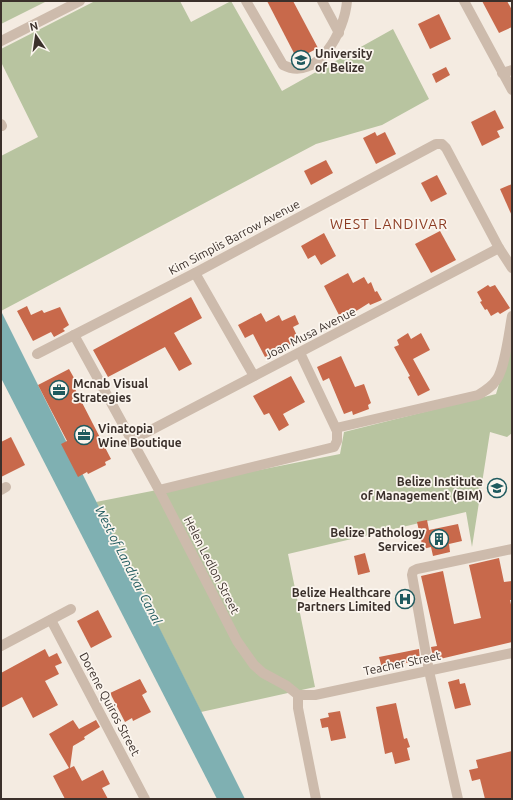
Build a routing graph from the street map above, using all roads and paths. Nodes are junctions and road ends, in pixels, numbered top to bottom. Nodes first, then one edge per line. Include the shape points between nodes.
1 (80, 1) edge
2 (246, 1) edge
3 (322, 1) edge
4 (347, 1) edge
5 (464, 1) edge
6 (339, 33) junction
7 (1, 41) edge
8 (507, 72) edge
9 (512, 90) edge
10 (499, 248) junction
11 (512, 268) edge
12 (195, 273) junction
13 (512, 316) edge
14 (74, 335) junction
15 (300, 353) junction
16 (37, 354) dead end
17 (254, 376) junction
18 (336, 428) junction
19 (132, 440) junction
20 (159, 490) junction
21 (512, 549) edge
22 (71, 609) dead end
23 (51, 620) junction
24 (1, 646) edge
25 (512, 653) edge
26 (429, 670) junction
27 (298, 694) junction
28 (145, 799) edge
29 (316, 799) edge
30 (458, 799) edge

1 - 7 street
2 - 6 street via 287,68 298,70 313,64 326,52
3 - 6 street
4 - 6 street
5 - 8 street
8 - 9 street
10 - 11 street
10 - 12 street, Kim Simplis Barrow Avenue via 442,144 435,145
10 - 15 street, Joan Musa Avenue
12 - 14 street, Kim Simplis Barrow Avenue
12 - 17 street
13 - 18 street via 501,372 485,391 478,395
14 - 16 street, Kim Simplis Barrow Avenue
14 - 19 street, Helen Ledlon Street
15 - 17 street, Joan Musa Avenue
15 - 18 street
17 - 19 street, Joan Musa Avenue
18 - 20 street via 338,437 334,447
19 - 20 street, Helen Ledlon Street
20 - 27 street, Helen Ledlon Street via 245,654 263,673
21 - 26 street via 413,571
22 - 23 street
23 - 24 street
23 - 28 street, Dorene Quiros Street
25 - 26 street, Teacher Street
26 - 27 street, Teacher Street via 315,695
26 - 30 street
27 - 29 street via 298,708

